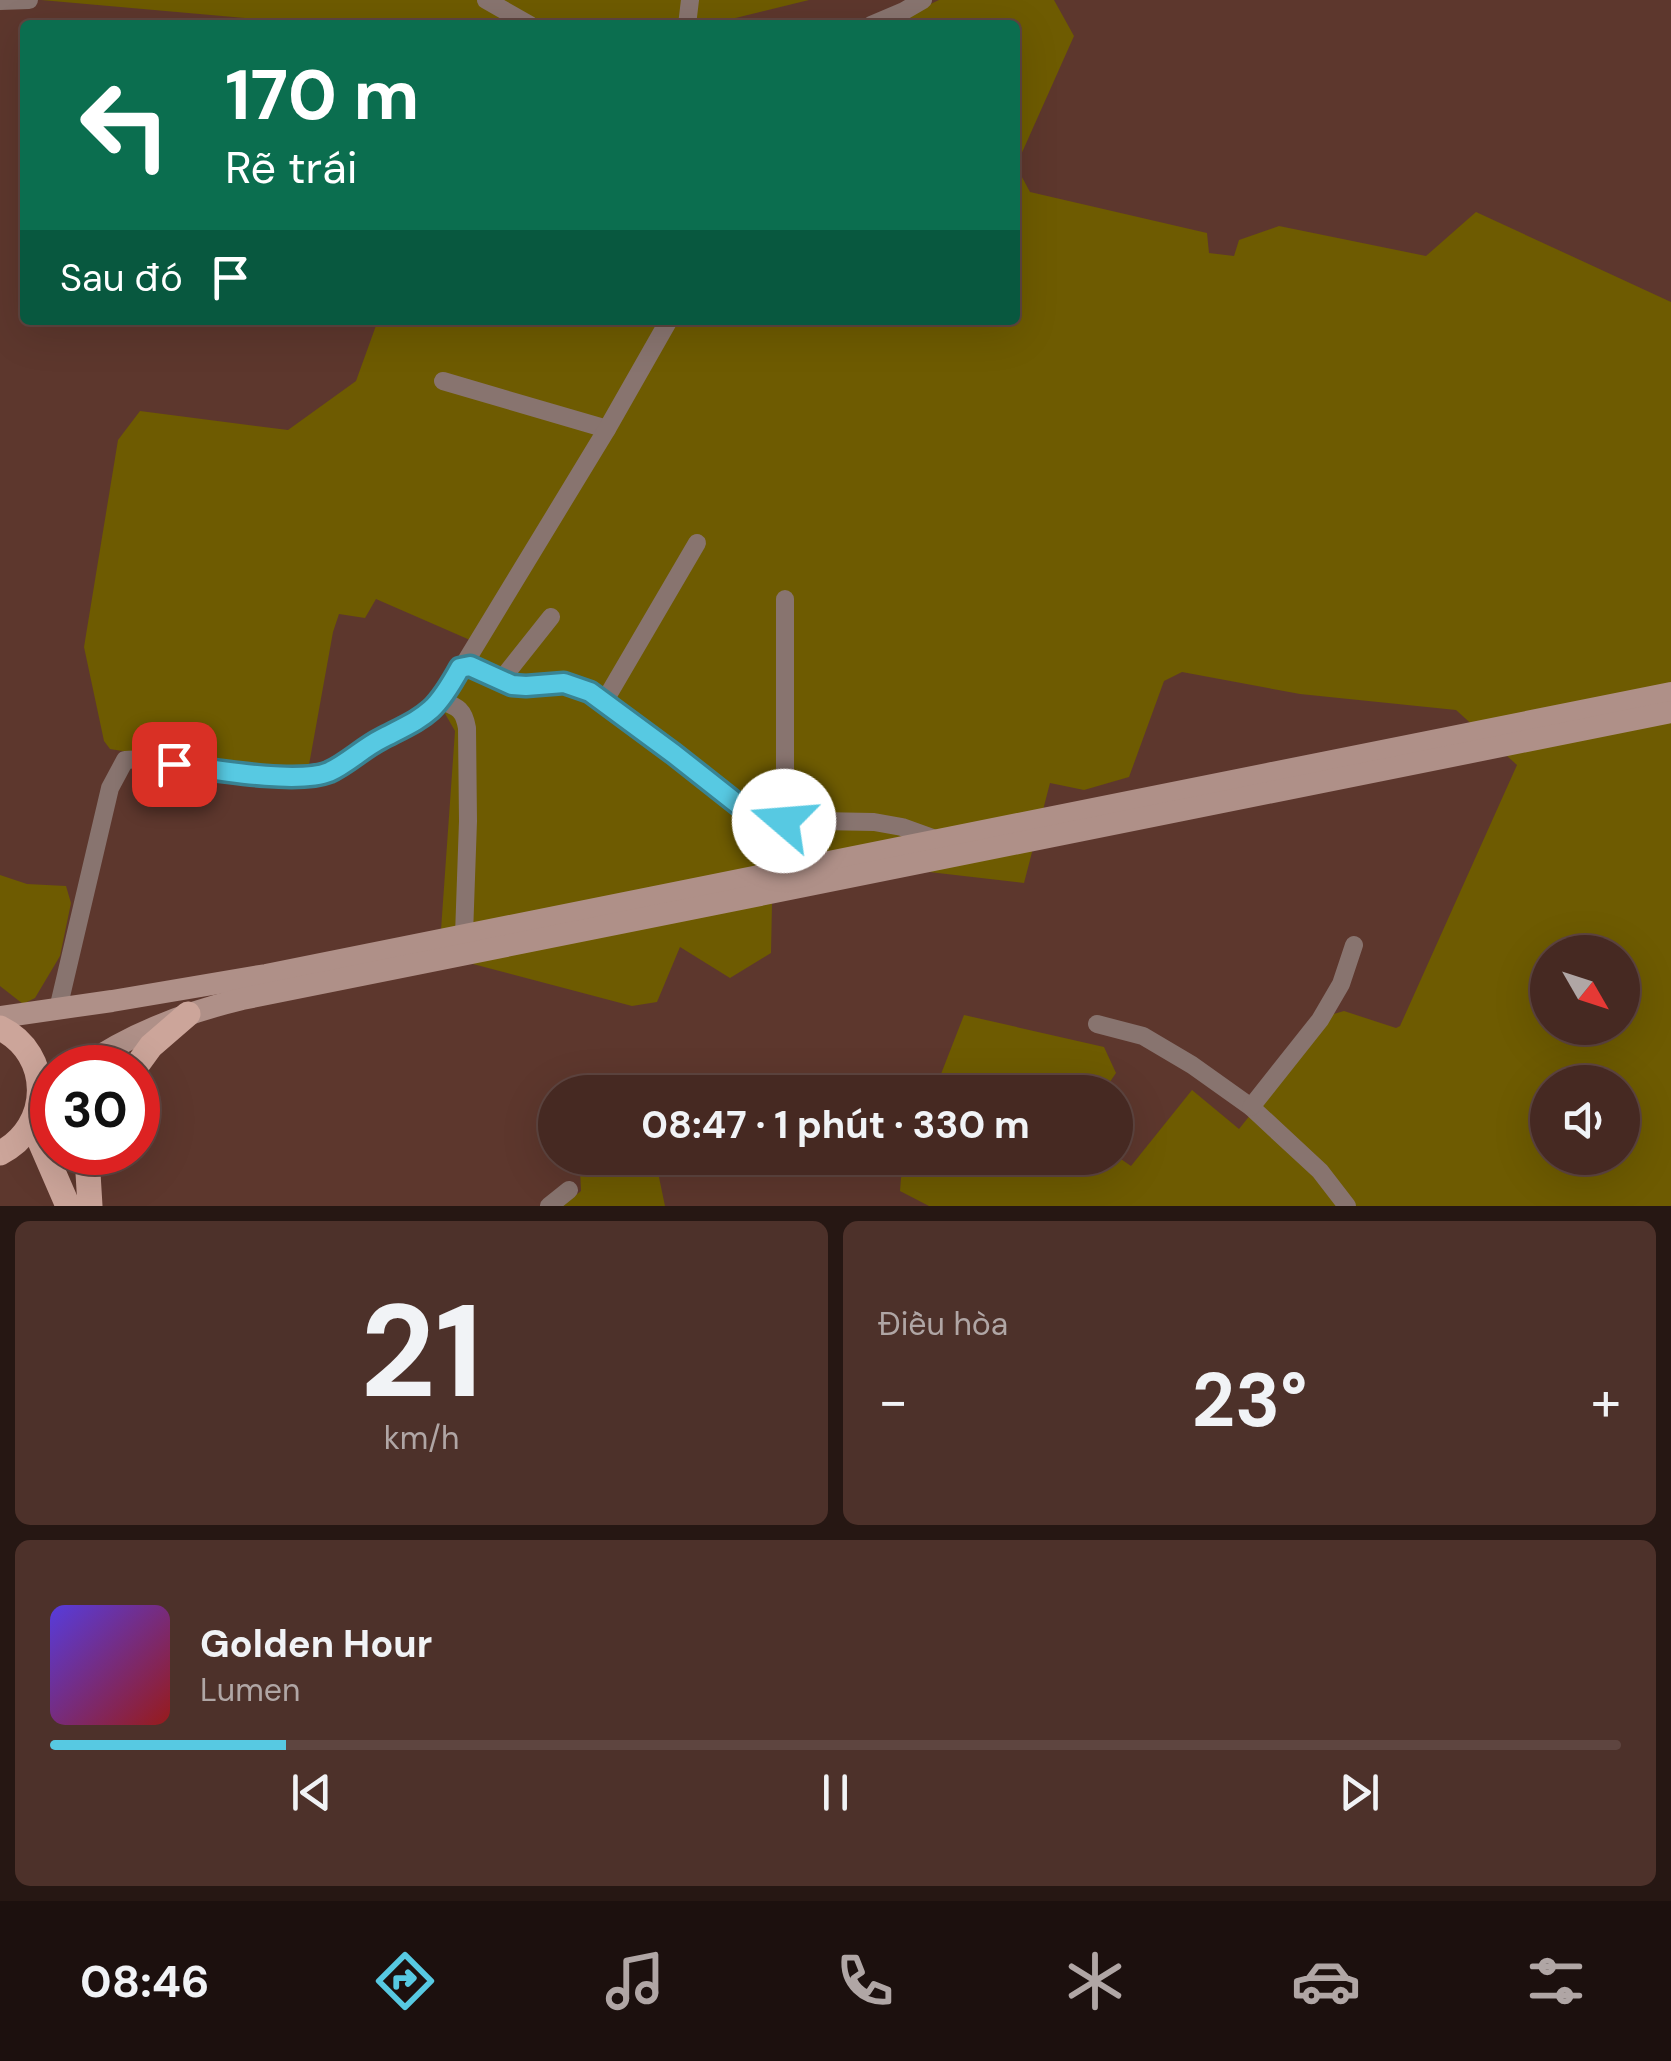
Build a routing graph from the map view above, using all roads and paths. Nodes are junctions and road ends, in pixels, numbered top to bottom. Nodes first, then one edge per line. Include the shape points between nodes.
1 (29, 0) edge
2 (486, 0) edge
3 (923, 0) edge
4 (0, 1) edge
5 (521, 20) edge
6 (883, 20) edge
7 (667, 325) edge
8 (442, 381) dead end
9 (607, 429) junction
10 (696, 543) dead end
11 (784, 599) dead end
12 (551, 617) dead end
13 (463, 666) junction
14 (500, 680) junction
15 (1671, 693) edge
16 (442, 700) junction
17 (604, 702) junction
18 (1671, 712) edge
19 (784, 821) junction
20 (938, 840) junction
21 (464, 935) junction
22 (1354, 945) dead end
23 (58, 1010) junction
24 (188, 1014) junction
25 (0, 1018) edge
26 (1097, 1024) dead end
27 (0, 1028) edge
28 (119, 1045) edge
29 (152, 1045) edge
30 (30, 1055) edge
31 (1251, 1108) junction
32 (30, 1121) edge
33 (0, 1153) edge
34 (60, 1175) edge
35 (88, 1175) edge
36 (569, 1190) dead end
37 (68, 1206) edge
38 (90, 1206) edge
39 (549, 1206) edge
40 (1347, 1206) edge

1 - 4 street
2 - 5 street
3 - 6 street
7 - 9 street
8 - 9 street
9 - 13 street
10 - 17 street
11 - 19 street
12 - 14 street
13 - 14 street
13 - 16 street
14 - 17 street via 564,683
15 - 20 main road
16 - 21 street via 465,713 467,728
16 - 23 street via 321,774 239,774 125,760 110,788
17 - 19 street via 750,814
18 - 24 main road
19 - 20 street via 874,822
20 - 21 main road
21 - 23 main road
22 - 31 street via 1320,1020
23 - 25 main road
24 - 28 main road
24 - 29 main road
26 - 31 street via 1143,1036
27 - 30 main road
31 - 40 street
32 - 33 main road
34 - 37 main road
35 - 38 main road
36 - 39 street

